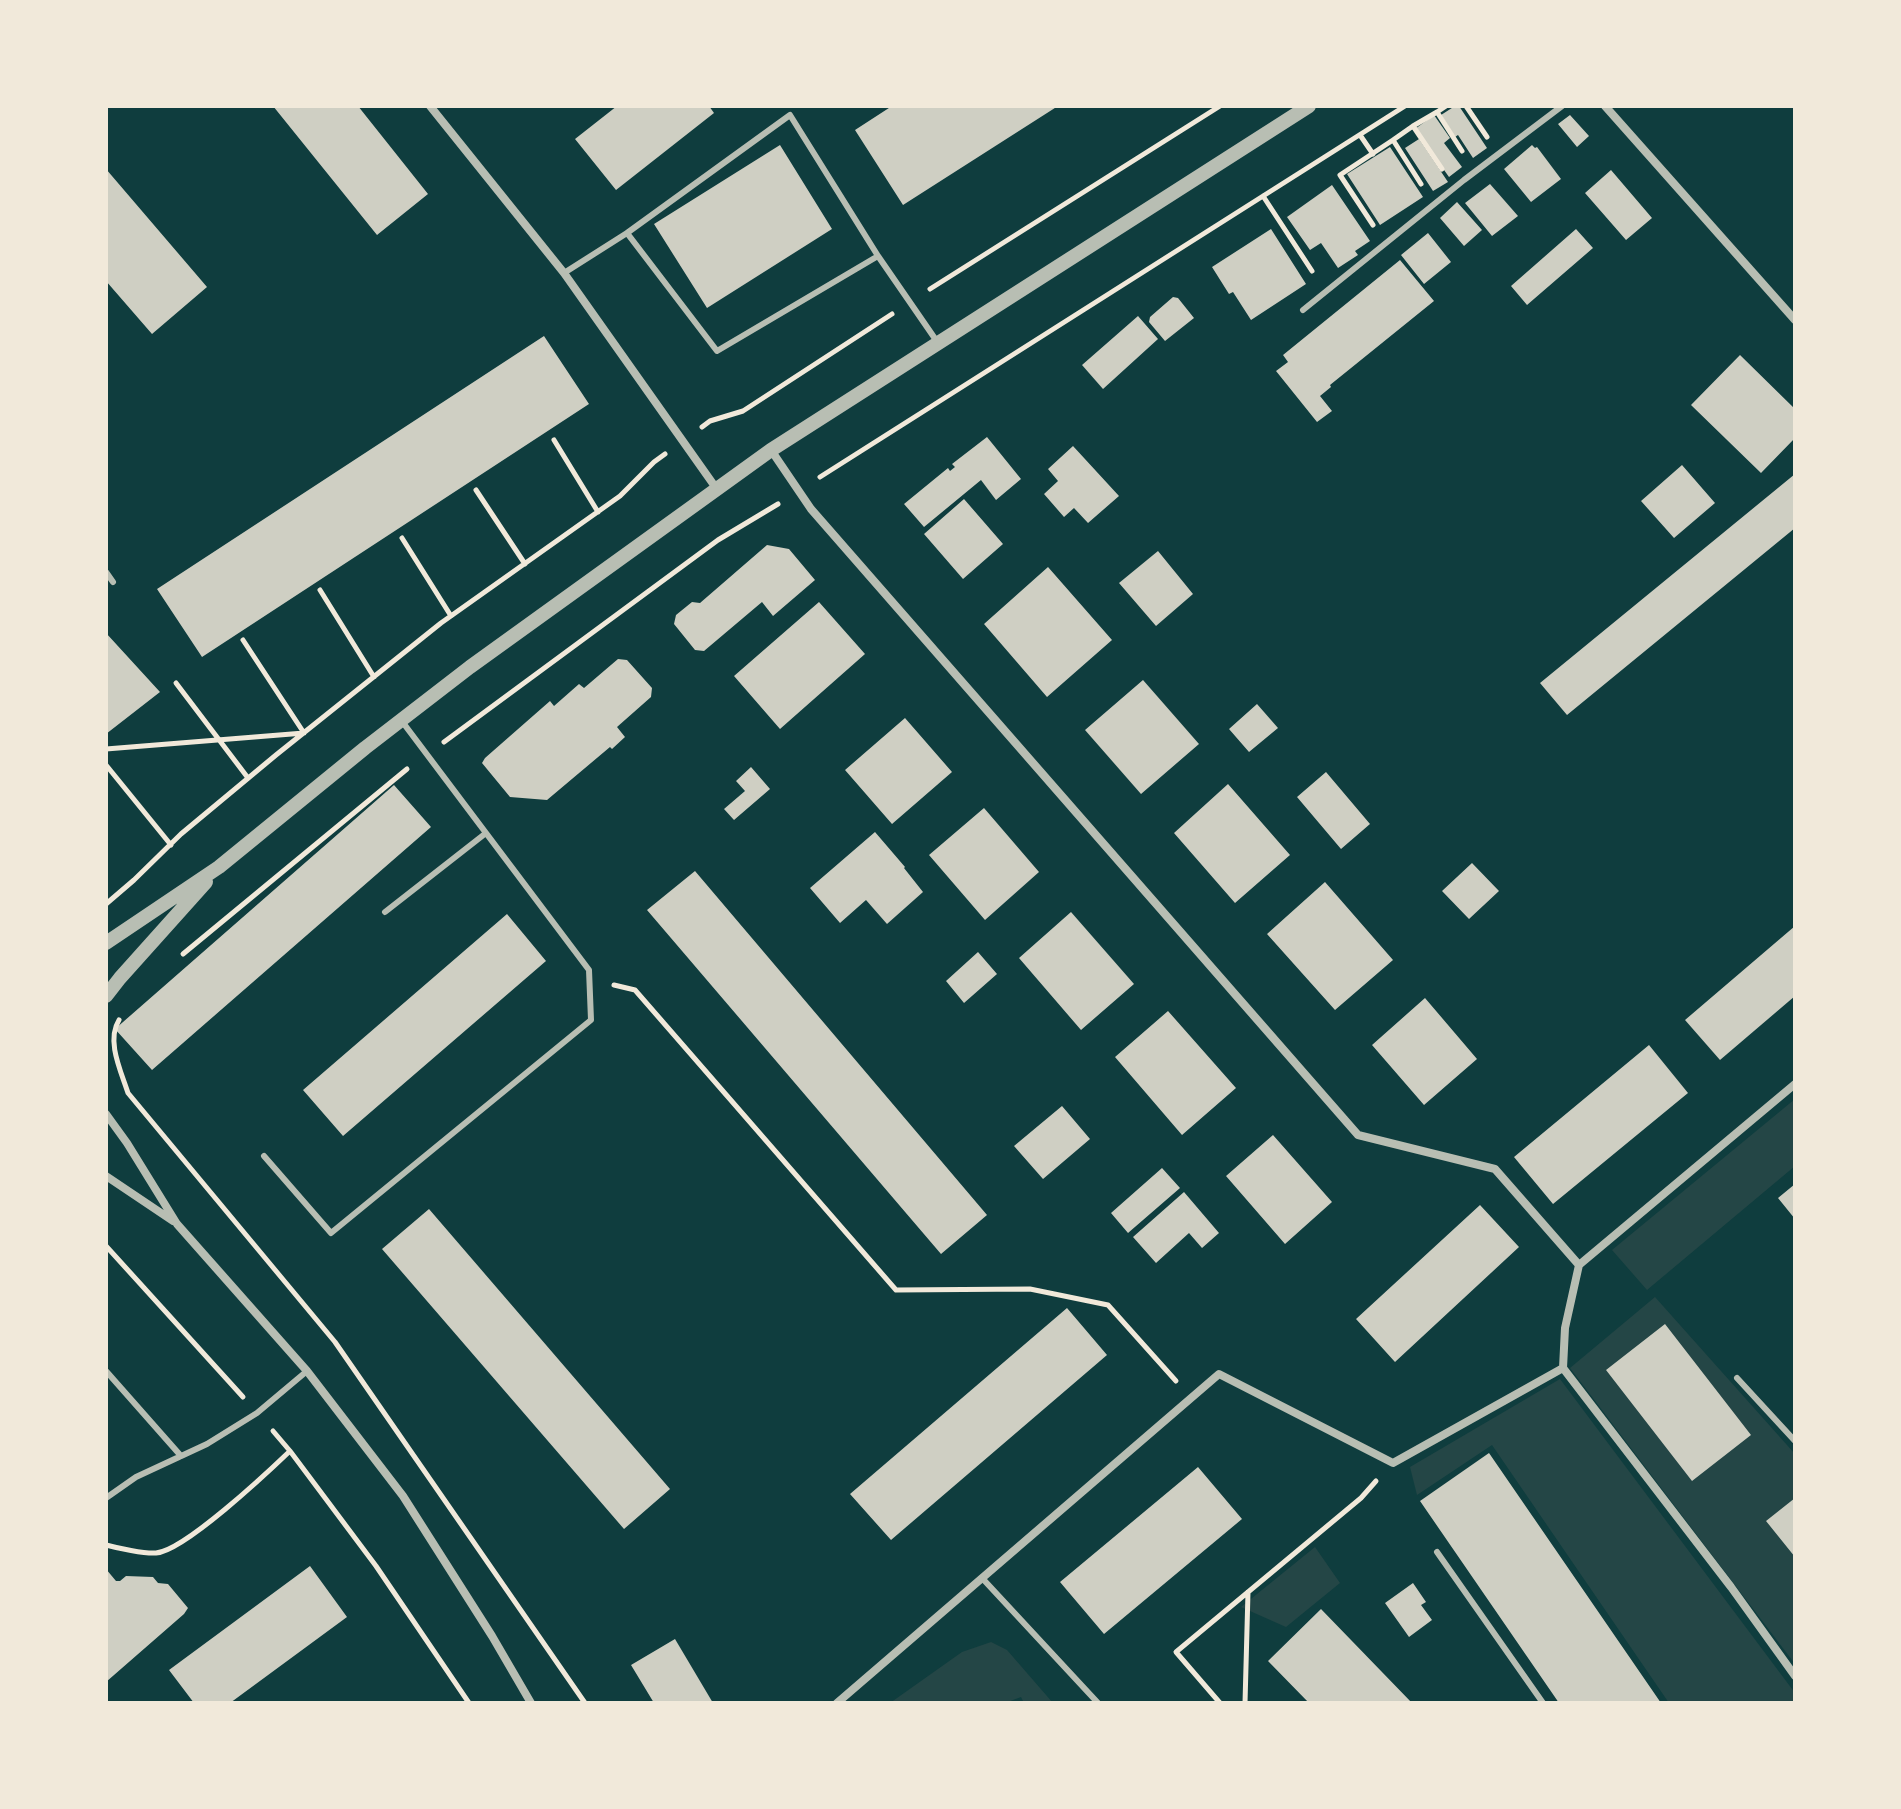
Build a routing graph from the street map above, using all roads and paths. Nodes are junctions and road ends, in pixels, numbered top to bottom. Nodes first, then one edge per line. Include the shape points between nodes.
1 (430, 106) edge
2 (793, 106) edge
3 (1220, 106) edge
4 (1309, 106) edge
5 (1405, 106) edge
6 (1446, 106) edge
7 (1466, 106) edge
8 (1562, 106) edge
9 (1605, 106) edge
10 (1437, 112) junction
11 (790, 115) junction
12 (1413, 126) junction
13 (1359, 135) junction
14 (1393, 140) junction
15 (1373, 154) junction
16 (1498, 154) junction
17 (1476, 172) junction
18 (1455, 188) junction
19 (1263, 196) junction
20 (1434, 204) junction
21 (627, 233) junction
22 (1385, 244) junction
23 (878, 256) junction
24 (564, 273) junction
25 (1326, 292) junction
26 (910, 302) junction
27 (1303, 310) dead end
28 (1795, 320) edge
29 (938, 343) junction
30 (554, 440) dead end
31 (683, 441) junction
32 (771, 450) junction
33 (716, 488) junction
34 (476, 490) dead end
35 (798, 491) junction
36 (598, 512) junction
37 (402, 538) dead end
38 (525, 564) junction
39 (106, 572) edge
40 (113, 582) dead end
41 (320, 590) dead end
42 (451, 616) junction
43 (243, 640) dead end
44 (374, 677) junction
45 (176, 683) dead end
46 (401, 720) junction
47 (304, 733) junction
48 (219, 740) junction
49 (106, 749) edge
50 (427, 755) junction
51 (106, 765) edge
52 (248, 778) junction
53 (486, 833) junction
54 (171, 845) junction
55 (219, 867) junction
56 (106, 904) edge
57 (385, 912) dead end
58 (106, 943) edge
59 (182, 955) dead end
60 (590, 980) junction
61 (106, 996) edge
62 (125, 1011) dead end
63 (1795, 1084) edge
64 (106, 1114) edge
65 (264, 1156) dead end
66 (106, 1176) edge
67 (177, 1224) junction
68 (106, 1246) edge
69 (1579, 1265) junction
70 (1563, 1368) junction
71 (106, 1371) edge
72 (307, 1371) junction
73 (1737, 1378) dead end
74 (1191, 1398) junction
75 (257, 1413) junction
76 (1795, 1441) edge
77 (290, 1451) junction
78 (181, 1456) junction
79 (1393, 1463) junction
80 (106, 1498) edge
81 (106, 1545) edge
82 (1437, 1552) dead end
83 (982, 1578) junction
84 (1248, 1592) junction
85 (1795, 1676) edge
86 (469, 1703) edge
87 (531, 1703) edge
88 (585, 1703) edge
89 (837, 1703) edge
90 (1098, 1703) edge
91 (1220, 1703) edge
92 (1245, 1703) edge
93 (1543, 1703) edge

1 - 24 street
2 - 11 lane
3 - 26 path
4 - 29 street
5 - 13 path
6 - 10 path
7 - 16 path
8 - 16 lane
9 - 28 street
10 - 12 path
10 - 17 path
11 - 21 lane
11 - 23 lane
12 - 14 path
12 - 18 path
13 - 15 path
13 - 19 path
14 - 15 path
14 - 20 path
15 - 22 path via 1340,175
16 - 17 lane
17 - 18 lane
18 - 20 lane
19 - 25 path
19 - 35 path
20 - 22 lane
21 - 23 lane via 717,351
21 - 24 lane
22 - 25 lane
23 - 26 lane
24 - 31 street
25 - 27 lane
26 - 29 lane
26 - 31 path via 743,411 710,421
29 - 32 street
30 - 36 path
31 - 33 street
31 - 36 path
32 - 33 street
32 - 35 street
33 - 46 street
34 - 38 path
35 - 50 path via 718,540
35 - 69 street via 1358,1135 1495,1169
36 - 38 path
37 - 42 path
38 - 42 path
39 - 40 lane
41 - 44 path
42 - 44 path
43 - 47 path
44 - 47 path
45 - 48 path
46 - 50 lane
46 - 55 street
47 - 48 path
47 - 52 path
48 - 49 path
48 - 52 path
50 - 53 lane
50 - 59 path
51 - 54 path
52 - 54 path
53 - 57 lane
53 - 60 lane via 589,970
54 - 56 path
55 - 58 street
55 - 61 street
60 - 65 lane via 591,1020 331,1233
60 - 74 path via 635,990 896,1290 1030,1289 1108,1305
62 - 88 path via 113,1029 128,1093 335,1342
63 - 69 street
64 - 67 street
66 - 67 street
67 - 72 street
68 - 75 path
69 - 70 street via 1565,1328
70 - 79 street
70 - 85 street
71 - 78 lane
72 - 75 lane
72 - 87 street via 403,1496
73 - 76 lane
74 - 79 street via 1219,1374
74 - 83 street
75 - 77 path
75 - 78 lane
77 - 81 path via 185,1540 158,1554
77 - 86 path
78 - 80 lane
79 - 84 path via 1361,1498
82 - 93 lane
83 - 89 street
83 - 90 lane
84 - 91 path via 1176,1652
84 - 92 path

